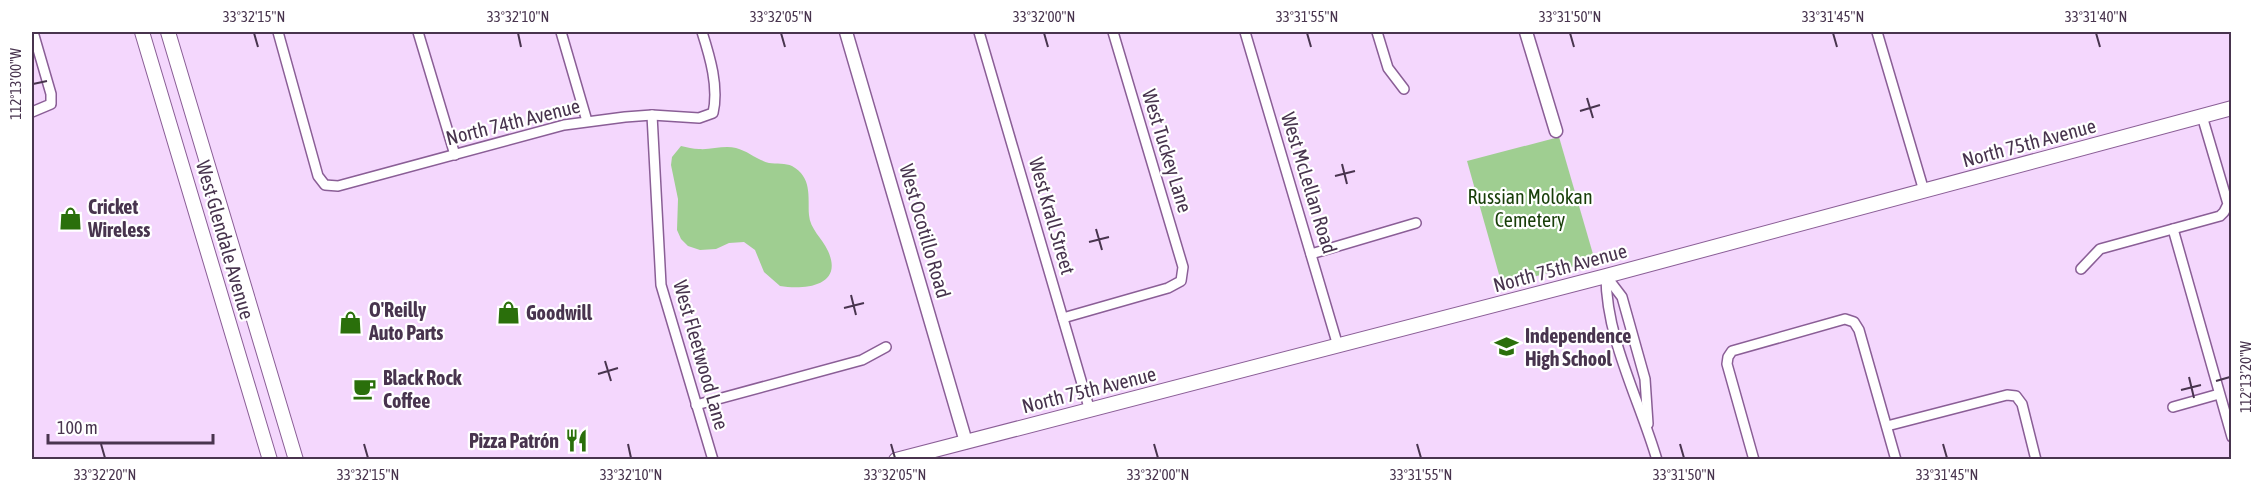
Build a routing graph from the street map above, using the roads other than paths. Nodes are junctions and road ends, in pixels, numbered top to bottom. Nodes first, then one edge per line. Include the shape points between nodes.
1 (33, 32) edge
2 (142, 32) edge
3 (168, 32) edge
4 (278, 32) edge
5 (418, 32) edge
6 (561, 32) edge
7 (702, 32) edge
8 (846, 32) edge
9 (979, 32) edge
10 (1113, 32) edge
11 (1245, 32) edge
12 (1377, 32) edge
13 (1526, 32) edge
14 (1877, 32) edge
15 (1404, 88) dead end
16 (2232, 108) edge
17 (32, 112) edge
18 (652, 115) junction
19 (2202, 116) junction
20 (587, 121) junction
21 (1556, 131) dead end
22 (455, 154) junction
23 (1924, 191) junction
24 (1416, 223) dead end
25 (2173, 229) junction
26 (1311, 254) junction
27 (2082, 269) dead end
28 (1606, 276) junction
29 (1063, 318) junction
30 (1338, 346) junction
31 (886, 347) dead end
32 (2219, 394) junction
33 (696, 405) junction
34 (2173, 407) dead end
35 (1090, 411) junction
36 (1887, 426) junction
37 (1649, 429) junction
38 (2232, 437) edge
39 (966, 442) junction
40 (270, 459) edge
41 (296, 459) edge
42 (713, 459) edge
43 (896, 459) edge
44 (1658, 459) edge
45 (1754, 459) edge
46 (1896, 459) edge
47 (2036, 459) edge

1 - 17 street via 51,105
2 - 40 main road, West Glendale Avenue
3 - 41 main road, West Glendale Avenue
4 - 22 street, North 74th Avenue via 318,176 325,185 338,186
5 - 22 street
6 - 20 street
7 - 18 street, North 74th Avenue via 716,101 713,113 699,118
8 - 39 street, West Ocotillo Road
9 - 29 street, West Krall Street
10 - 29 street, West Tuckey Lane via 1183,267 1181,281
11 - 26 street, West McLellan Road
12 - 15 street via 1388,68
13 - 21 street
14 - 23 street
16 - 19 main road, North 75th Avenue
18 - 20 street, North 74th Avenue
18 - 33 street, West Fleetwood Lane via 660,274
19 - 23 main road, North 75th Avenue
19 - 25 street via 2228,204 2220,216
20 - 22 street, North 74th Avenue
23 - 28 main road, North 75th Avenue
24 - 26 street
25 - 27 street via 2100,249
25 - 32 street
26 - 30 street, West McLellan Road
28 - 30 main road, North 75th Avenue
28 - 37 street via 1606,298 1627,377
28 - 37 street via 1622,297 1645,379
29 - 35 street, West Krall Street
30 - 35 main road, North 75th Avenue
31 - 33 street via 862,360
32 - 34 street
32 - 38 street
33 - 42 street, West Fleetwood Lane
35 - 39 main road, North 75th Avenue
36 - 45 street via 1859,330 1854,322 1845,319 1732,351 1728,357
36 - 46 street
36 - 47 street via 2007,395 2016,396 2022,404
37 - 44 street
39 - 43 main road, North 75th Avenue

